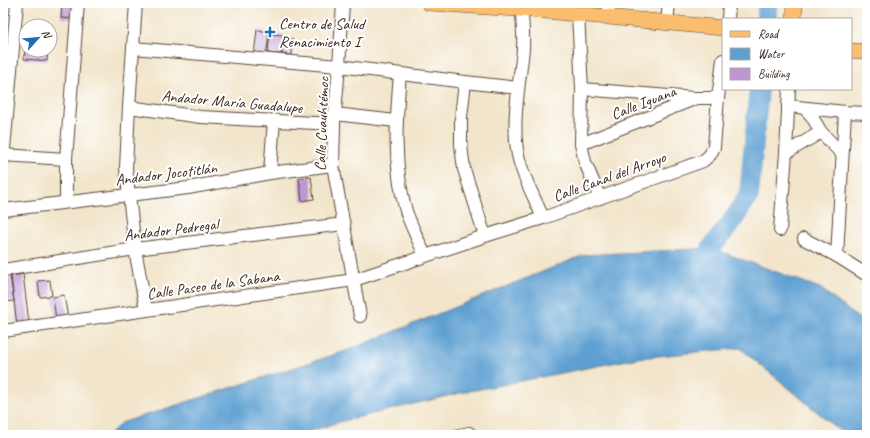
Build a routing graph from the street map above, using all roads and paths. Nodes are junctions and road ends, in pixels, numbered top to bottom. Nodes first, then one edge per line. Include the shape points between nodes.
1 (17, 3) edge
2 (78, 3) edge
3 (136, 3) edge
4 (343, 3) edge
5 (429, 3) edge
6 (669, 3) edge
7 (729, 3) edge
8 (795, 3) edge
9 (545, 7) edge
10 (522, 9) junction
11 (608, 10) edge
12 (578, 14) junction
13 (728, 18) edge
14 (794, 18) edge
15 (667, 24) junction
16 (722, 28) edge
17 (8, 40) edge
18 (133, 48) junction
19 (852, 51) edge
20 (867, 51) edge
21 (340, 66) junction
22 (722, 68) edge
23 (400, 74) junction
24 (465, 82) junction
25 (518, 88) junction
26 (582, 88) junction
27 (789, 90) edge
28 (697, 98) junction
29 (718, 98) junction
30 (6, 100) edge
31 (788, 106) junction
32 (129, 107) junction
33 (804, 108) junction
34 (845, 112) junction
35 (867, 113) edge
36 (335, 119) junction
37 (274, 120) junction
38 (396, 121) junction
39 (821, 132) junction
40 (581, 144) junction
41 (786, 154) junction
42 (842, 154) junction
43 (3, 155) edge
44 (66, 159) junction
45 (3, 160) edge
46 (333, 165) junction
47 (270, 173) junction
48 (129, 194) junction
49 (600, 198) junction
50 (66, 201) junction
51 (3, 210) edge
52 (543, 218) junction
53 (344, 224) junction
54 (780, 230) dead end
55 (486, 236) junction
56 (804, 239) dead end
57 (135, 249) junction
58 (425, 256) junction
59 (837, 256) junction
60 (3, 270) edge
61 (867, 274) edge
62 (354, 280) junction
63 (146, 310) junction
64 (360, 316) dead end
65 (3, 331) edge

1 - 17 street
2 - 44 street
3 - 18 street
4 - 21 street, Calle Cuauhtémoc
5 - 10 main road
6 - 15 street
7 - 13 street
8 - 14 main road
9 - 10 main road
9 - 12 main road
10 - 25 street via 523,48
11 - 12 main road
11 - 15 main road
12 - 26 street
15 - 16 main road
17 - 30 street
18 - 21 street
18 - 32 street
19 - 20 main road
21 - 23 street
21 - 36 street, Calle Cuauhtémoc
22 - 29 street, Calle Canal del Arroyo
23 - 24 street
23 - 38 street
24 - 25 street
24 - 55 street via 461,117 464,169
25 - 52 street via 516,129 520,165
26 - 28 street
26 - 40 street
27 - 31 street
28 - 29 street, Calle Iguana
28 - 40 street, Calle Iguana
29 - 49 street, Calle Canal del Arroyo via 714,147 703,161
30 - 43 street
31 - 33 street
31 - 41 street
32 - 37 street, Andador María Guadalupe via 201,117
32 - 48 street via 126,168
33 - 34 street
33 - 39 street
34 - 35 street
34 - 42 street
36 - 37 street, Andador María Guadalupe
36 - 38 street, Andador María Guadalupe
36 - 46 street, Calle Cuauhtémoc
37 - 47 street
38 - 58 street via 396,151 406,211
39 - 41 street
39 - 42 street
40 - 49 street via 585,162
41 - 54 street
42 - 59 street
43 - 44 street
43 - 45 street
44 - 50 street
46 - 47 street, Andador Jocotitlán
46 - 53 street, Calle Cuauhtémoc
47 - 48 street, Andador Jocotitlán via 188,188
48 - 50 street, Andador Jocotitlán
48 - 57 street
49 - 52 street, Calle Canal del Arroyo
50 - 51 street, Andador Jocotitlán
52 - 55 street, Calle Canal del Arroyo
53 - 57 street, Andador Pedregal
53 - 62 street, Calle Cuauhtémoc
55 - 58 street, Calle Canal del Arroyo
56 - 59 street
57 - 60 street, Andador Pedregal
57 - 63 street
58 - 62 street, Calle Paseo de la Sabana
59 - 61 street
62 - 63 street, Calle Paseo de la Sabana
62 - 64 street, Calle Cuauhtémoc
63 - 65 street, Calle Paseo de la Sabana

